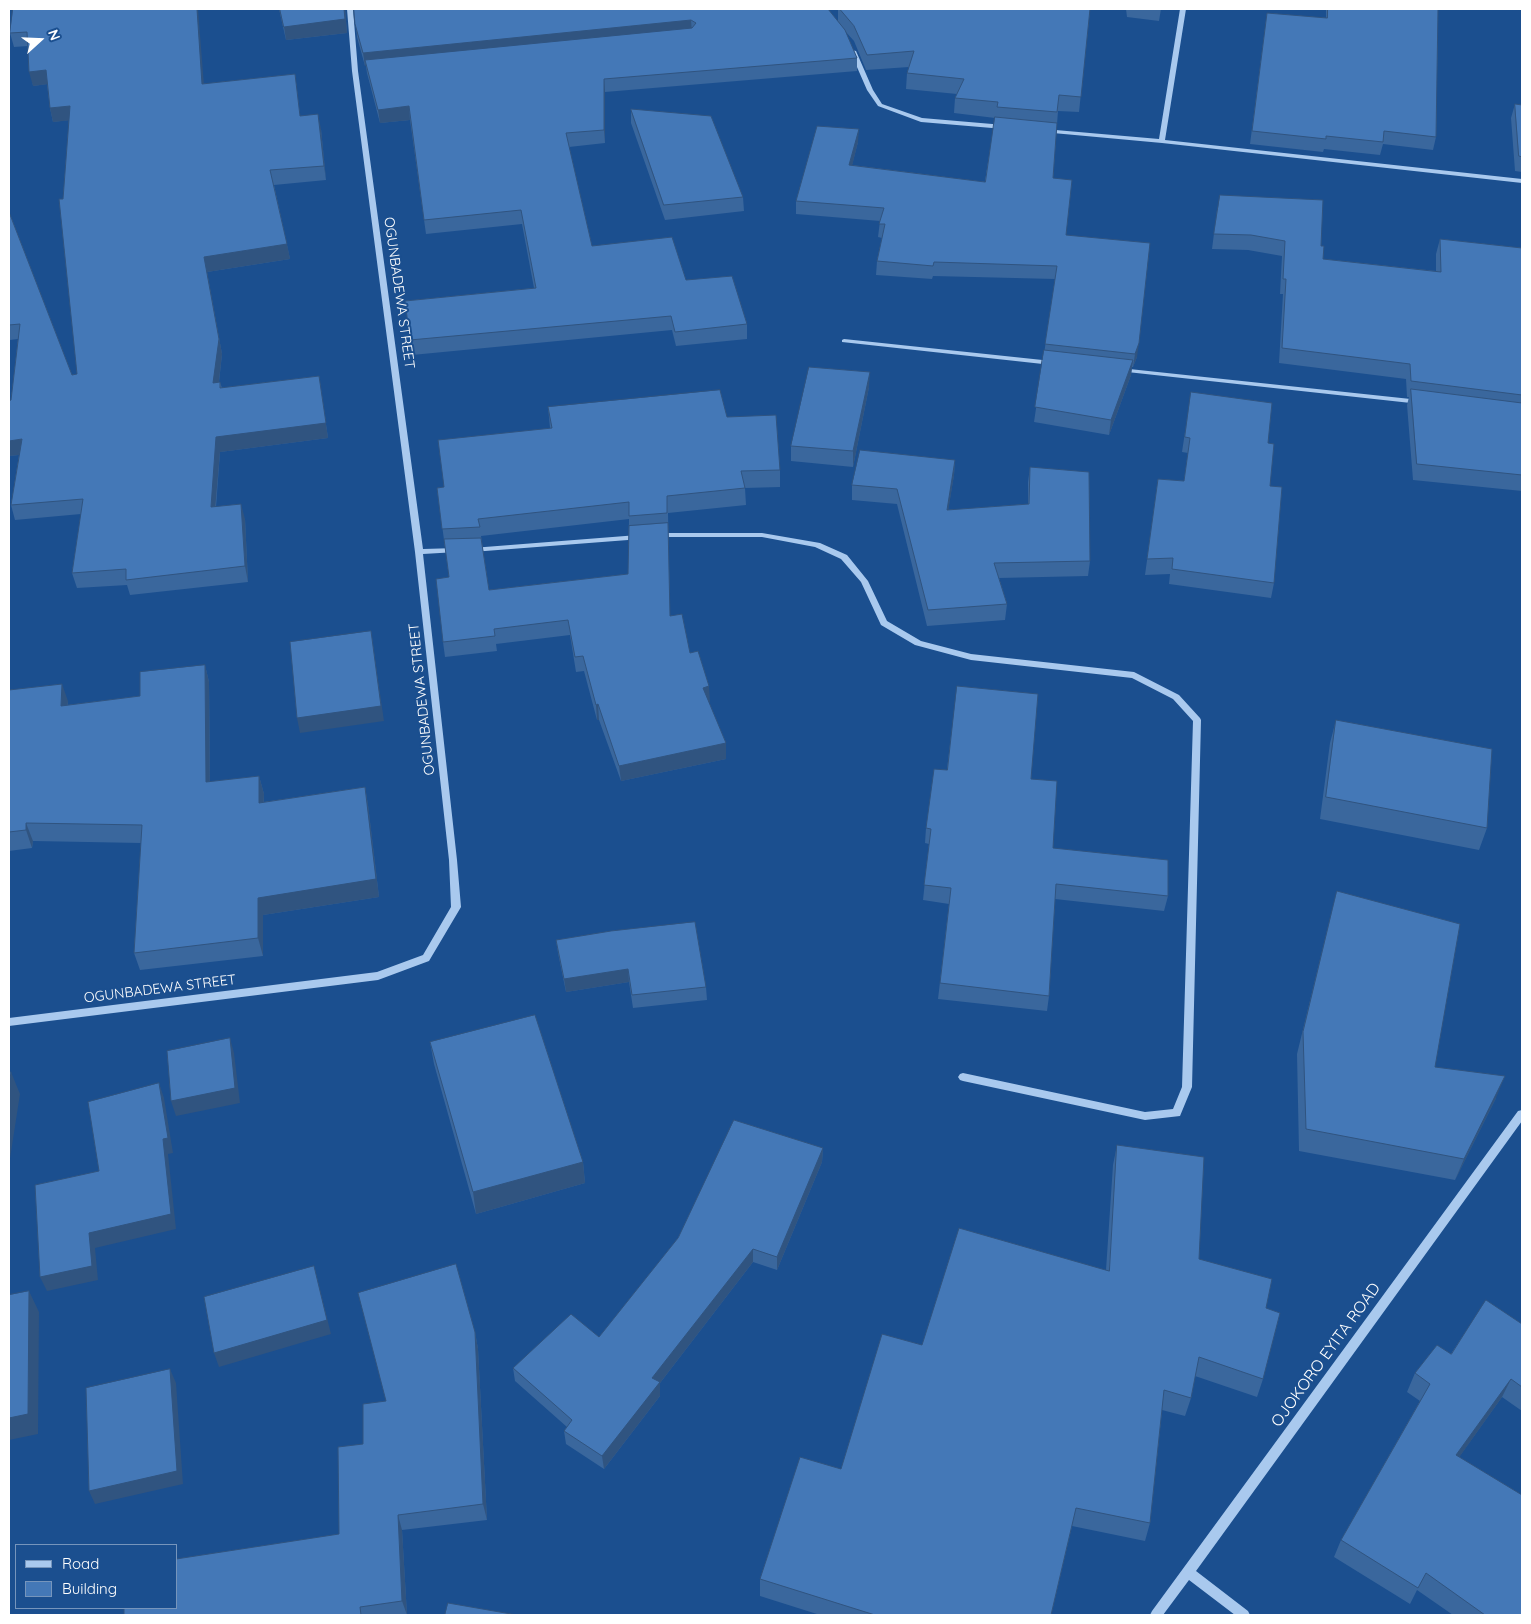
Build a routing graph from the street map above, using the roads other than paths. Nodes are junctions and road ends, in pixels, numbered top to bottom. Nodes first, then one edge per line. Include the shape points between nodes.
1 (350, 9) edge
2 (1183, 9) edge
3 (849, 42) edge
4 (365, 70) edge
5 (355, 72) junction
6 (1009, 128) edge
7 (1038, 130) edge
8 (1162, 141) junction
9 (1522, 182) edge
10 (844, 341) dead end
11 (1061, 364) edge
12 (1111, 369) edge
13 (1426, 403) edge
14 (419, 552) junction
15 (9, 1022) edge
16 (963, 1077) dead end
17 (1522, 1114) edge
18 (1188, 1572) junction
19 (1156, 1615) edge
20 (1244, 1615) edge

1 - 5 street, OGUNBADEWA STREET
2 - 8 street
3 - 6 street via 880,105 921,120
4 - 5 street
5 - 14 street, OGUNBADEWA STREET
7 - 8 street
8 - 9 street
10 - 11 street
12 - 13 street
14 - 15 street, OGUNBADEWA STREET via 456,907 426,958 378,976
14 - 16 street via 668,534 762,535 816,545 844,558 864,581 884,623 918,643 971,657 1134,675 1176,697 1197,720 1187,1087 1176,1113 1145,1116
17 - 18 street, OJOKORO EYITA ROAD
18 - 19 street, OJOKORO EYITA ROAD
18 - 20 street

